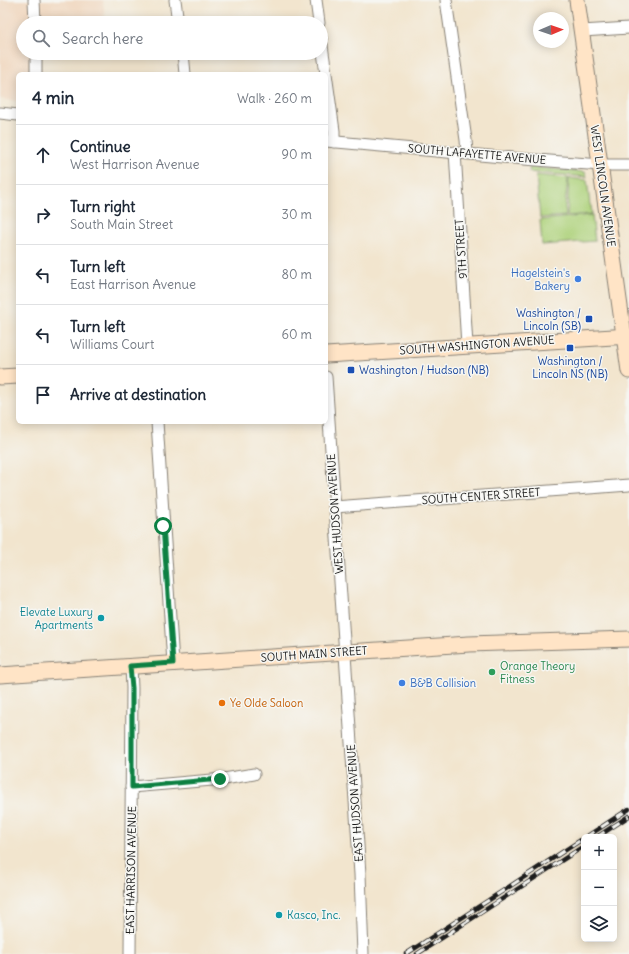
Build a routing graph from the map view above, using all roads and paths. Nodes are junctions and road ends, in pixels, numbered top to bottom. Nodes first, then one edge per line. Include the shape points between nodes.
1 (34, 0) edge
2 (175, 0) edge
3 (316, 0) edge
4 (446, 0) edge
5 (578, 0) edge
6 (35, 16) edge
7 (177, 16) edge
8 (318, 16) edge
9 (629, 28) edge
10 (582, 31) junction
11 (36, 60) edge
12 (183, 60) edge
13 (324, 60) edge
14 (36, 72) edge
15 (186, 72) edge
16 (326, 72) edge
17 (328, 88) edge
18 (0, 113) edge
19 (16, 115) edge
20 (330, 142) edge
21 (455, 152) junction
22 (467, 153) junction
23 (601, 165) junction
24 (629, 165) edge
25 (626, 336) edge
26 (467, 346) junction
27 (328, 355) edge
28 (629, 371) edge
29 (16, 376) edge
30 (0, 377) edge
31 (328, 410) edge
32 (157, 424) edge
33 (629, 485) edge
34 (334, 507) junction
35 (629, 639) edge
36 (345, 652) junction
37 (173, 663) junction
38 (130, 666) junction
39 (0, 674) edge
40 (254, 774) dead end
41 (132, 787) junction
42 (130, 954) edge
43 (363, 954) edge

1 - 6 street
2 - 7 street
3 - 8 street
4 - 22 street
5 - 10 main road, WEST LINCOLN AVENUE
9 - 10 street
10 - 23 main road, WEST LINCOLN AVENUE
11 - 14 street
12 - 15 street
13 - 16 street
17 - 20 street via 334,130
18 - 19 street
20 - 21 street, SOUTH LAFAYETTE AVENUE
21 - 22 street, SOUTH LAFAYETTE AVENUE
21 - 26 street, 9TH STREET
22 - 23 street, SOUTH LAFAYETTE AVENUE
23 - 24 street, SOUTH LAFAYETTE AVENUE
23 - 25 main road, WEST LINCOLN AVENUE
25 - 26 main road, SOUTH WASHINGTON AVENUE
25 - 28 main road, WEST LINCOLN AVENUE
26 - 27 main road, SOUTH WASHINGTON AVENUE
29 - 30 main road
31 - 34 street, WEST HUDSON AVENUE
32 - 37 street
33 - 34 street, SOUTH CENTER STREET
34 - 36 street, WEST HUDSON AVENUE
35 - 36 main road, SOUTH MAIN STREET via 491,643
36 - 37 main road, SOUTH MAIN STREET
36 - 43 street, EAST HUDSON AVENUE
37 - 38 main road, SOUTH MAIN STREET
38 - 39 main road, SOUTH MAIN STREET
38 - 41 street, EAST HARRISON AVENUE
40 - 41 street
41 - 42 street, EAST HARRISON AVENUE

